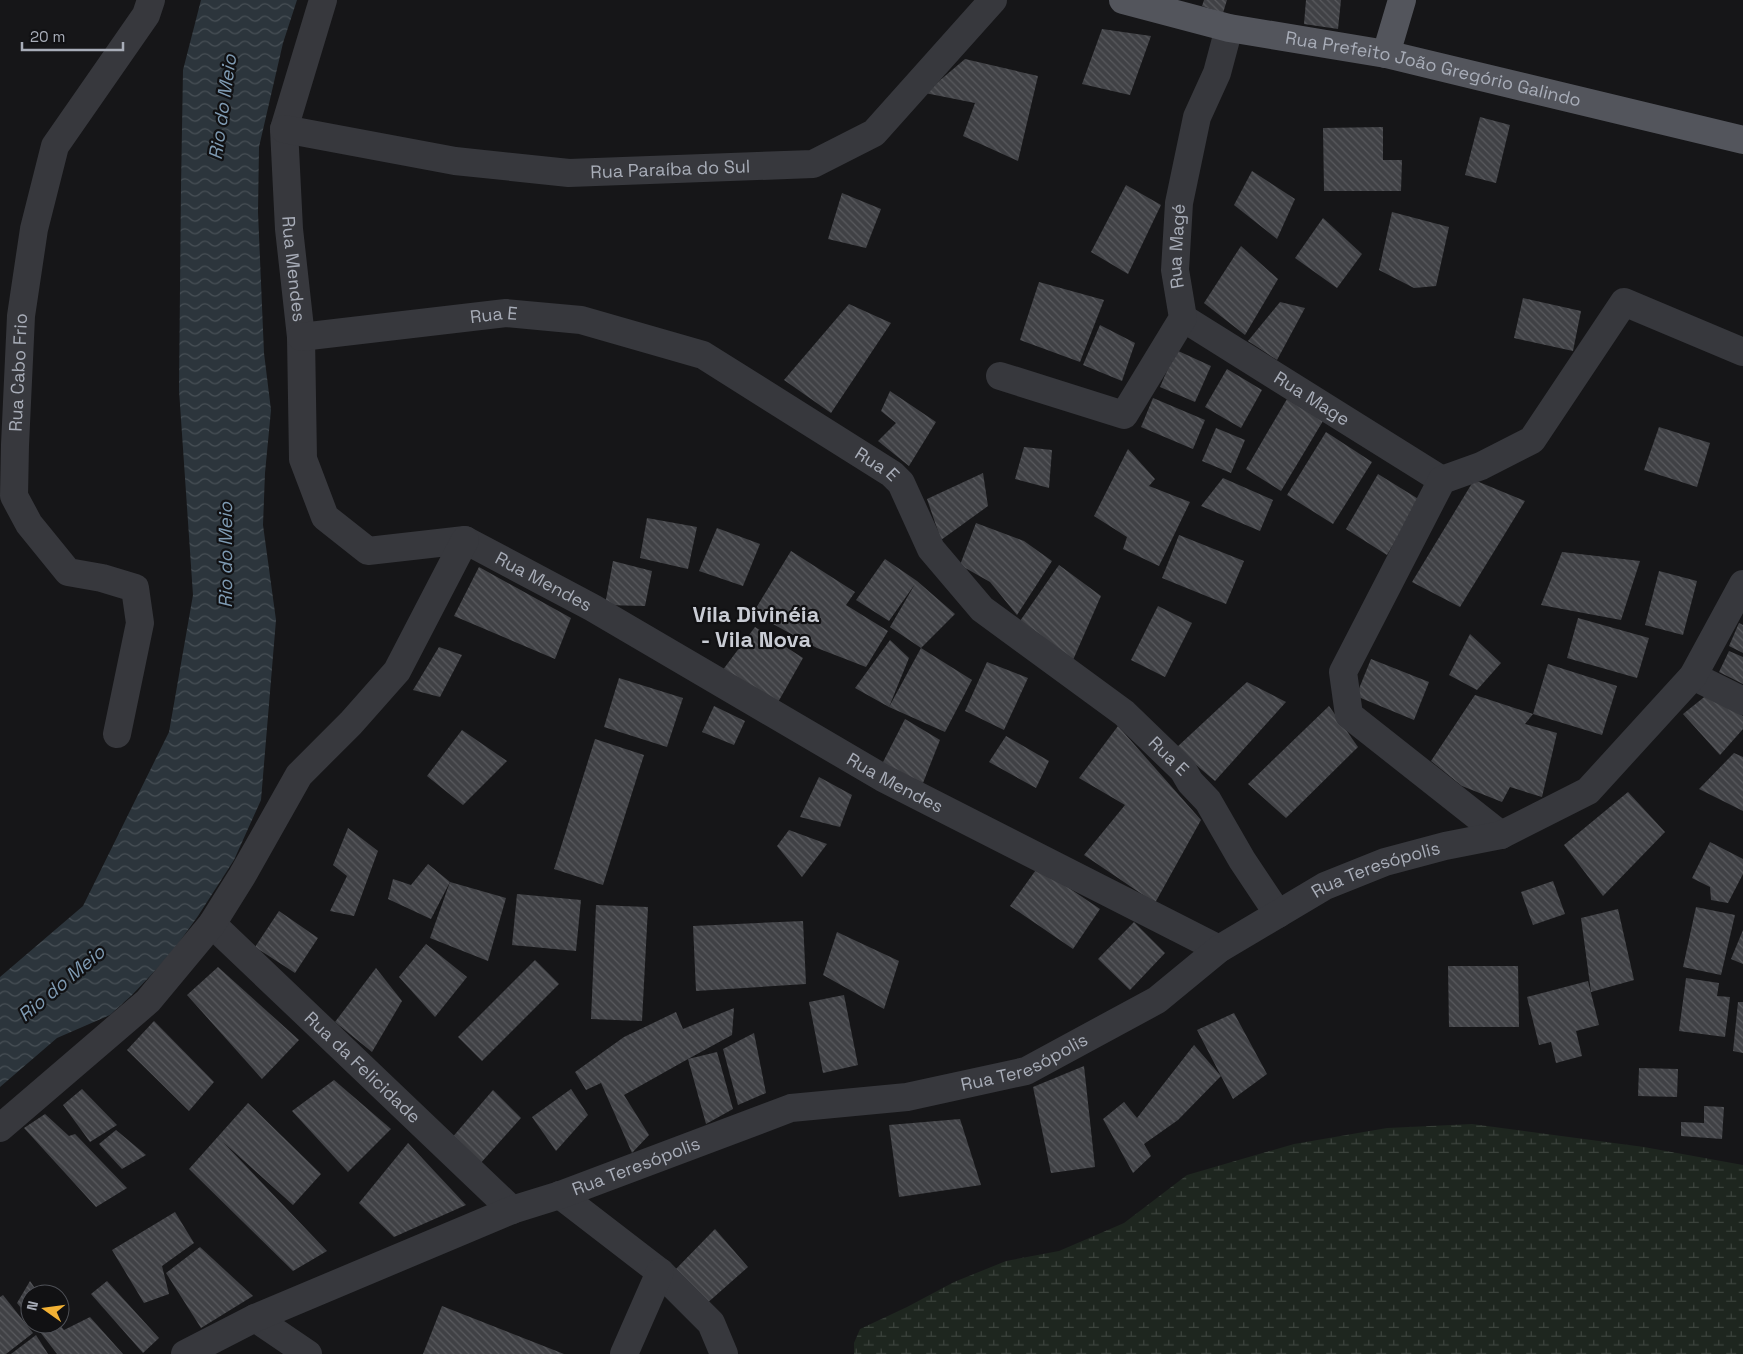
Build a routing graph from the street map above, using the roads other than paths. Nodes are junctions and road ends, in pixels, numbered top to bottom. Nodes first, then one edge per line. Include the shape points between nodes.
1 (151, 0) edge
2 (323, 0) edge
3 (993, 0) edge
4 (1123, 0) edge
5 (1402, 0) edge
6 (1229, 28) junction
7 (1386, 54) junction
8 (284, 128) junction
9 (1743, 140) edge
10 (1183, 318) junction
11 (302, 337) junction
12 (1743, 352) edge
13 (1000, 376) dead end
14 (1442, 480) junction
15 (7, 506) edge
16 (466, 540) junction
17 (1743, 584) edge
18 (1692, 676) junction
19 (1743, 701) edge
20 (116, 734) dead end
21 (1501, 835) junction
22 (1278, 914) junction
23 (212, 924) junction
24 (1220, 949) junction
25 (0, 1128) edge
26 (560, 1195) junction
27 (512, 1210) junction
28 (660, 1272) junction
29 (254, 1318) junction
30 (185, 1354) edge
31 (308, 1354) edge
32 (624, 1354) edge
33 (724, 1354) edge

1 - 15 street, Rua Cabo Frio via 146,15 55,146 34,229 21,316 15,446
2 - 8 street, Rua Mendes
3 - 8 street, Rua Paraíba do Sul via 874,133 813,164 569,173 455,161
4 - 6 main road, Rua Prefeito João Gregório Galindo
5 - 7 main road
6 - 7 main road, Rua Prefeito João Gregório Galindo
6 - 10 street, Rua Magé via 1216,72 1197,117 1179,202 1175,270
7 - 9 main road, Rua Prefeito João Gregório Galindo
8 - 11 street, Rua Mendes via 289,229
10 - 13 street via 1124,415
10 - 14 street, Rua Mage
11 - 16 street, Rua Mendes via 303,459 325,517 368,551
11 - 22 street, Rua E via 506,314 581,320 703,355 892,474 901,484 931,549 982,609 1124,713 1183,770 1208,801
12 - 14 street via 1624,302 1532,440 1481,466
14 - 21 street via 1343,672 1349,715
15 - 20 street, Rua Cabo Frio via 29,524 68,572 135,588 140,623
16 - 23 street via 397,671 299,775
16 - 24 street, Rua Mendes via 593,608 883,778
17 - 18 street, Rua Teresópolis
18 - 19 street
18 - 21 street, Rua Teresópolis via 1588,791
21 - 22 street, Rua Teresópolis via 1385,862 1325,886
22 - 24 street, Rua Teresópolis
23 - 25 street via 148,1001
23 - 27 street, Rua da Felicidade
24 - 26 street, Rua Teresópolis via 1157,1000 1026,1071 907,1097 791,1108
26 - 27 street, Rua Teresópolis
26 - 28 street
27 - 29 street, Rua Teresópolis
28 - 32 street
28 - 33 street via 711,1324
29 - 30 street, Rua Teresópolis
29 - 31 street

